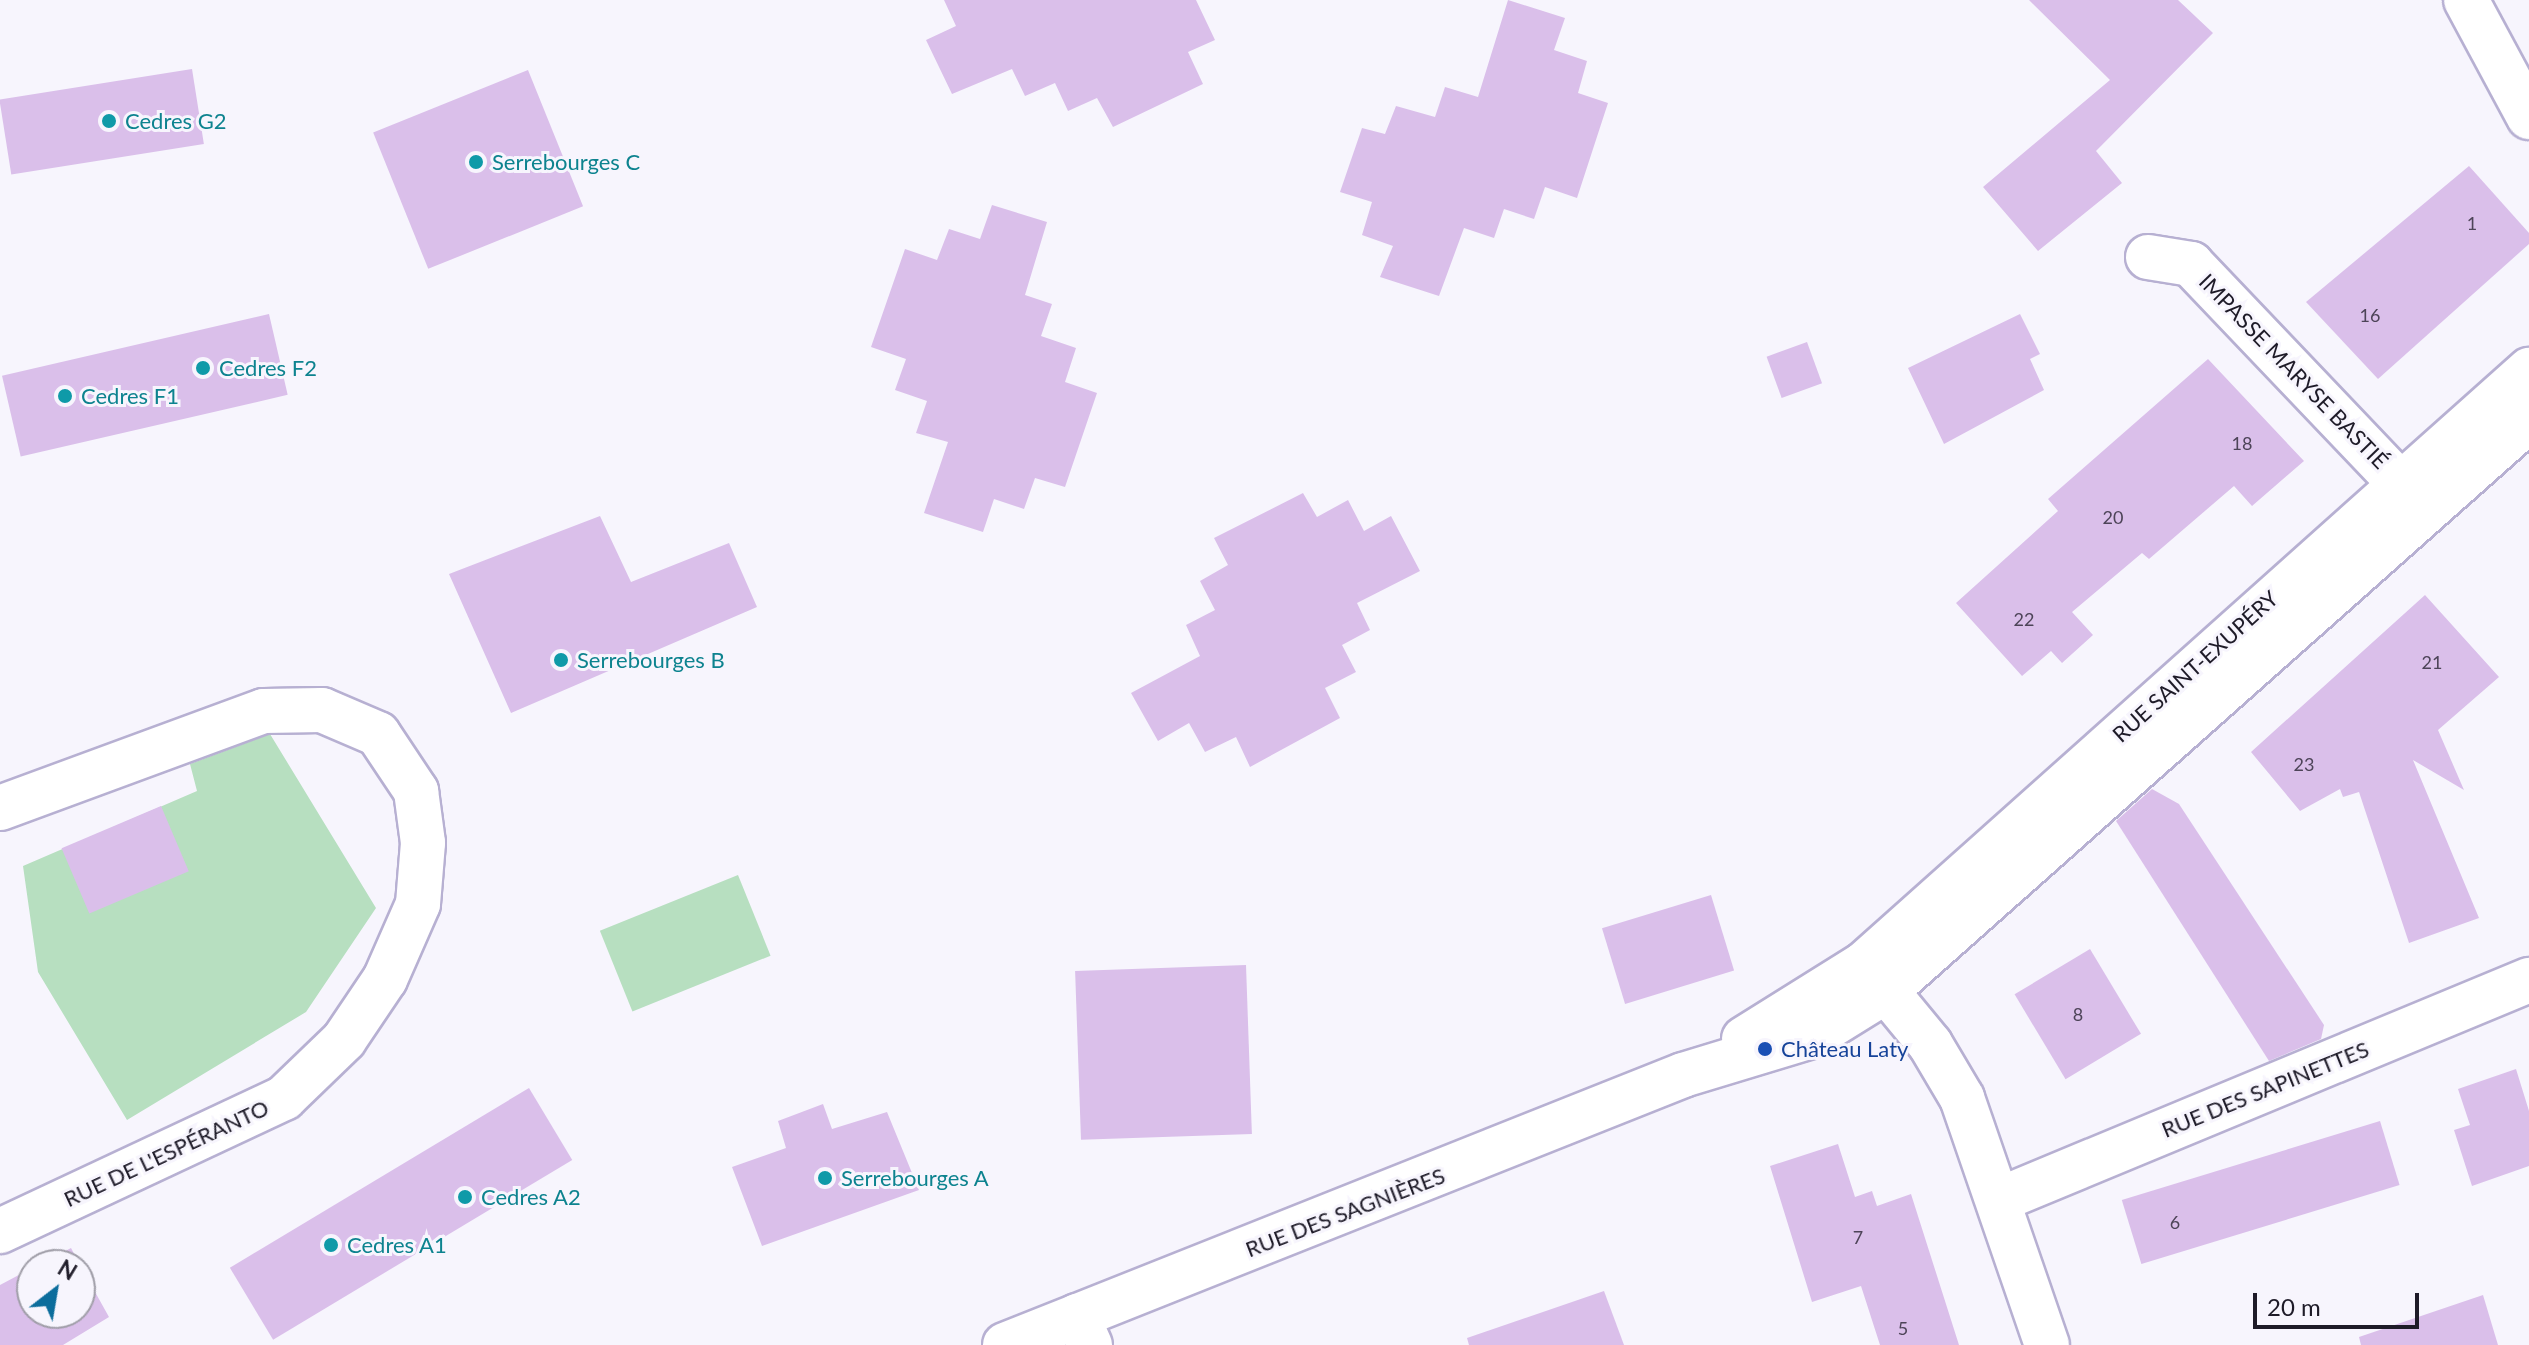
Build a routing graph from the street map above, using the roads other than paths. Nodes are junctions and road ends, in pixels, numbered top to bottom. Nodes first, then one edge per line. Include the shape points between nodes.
1 (2466, 0) edge
2 (2529, 117) edge
3 (2148, 257) dead end
4 (2529, 370) edge
5 (2529, 420) edge
6 (2414, 496) junction
7 (0, 808) edge
8 (1875, 978) junction
9 (2529, 980) edge
10 (2001, 1199) junction
11 (0, 1231) edge
12 (1084, 1331) edge
13 (1005, 1345) edge
14 (2047, 1345) edge

1 - 2 street
3 - 6 street, IMPASSE MARYSE BASTIÉ via 2191,264
4 - 6 street, RUE SAINT-EXUPÉRY
5 - 6 street, RUE SAINT-EXUPÉRY
6 - 8 street, RUE SAINT-EXUPÉRY
7 - 11 street, RUE DE L'ESPÉRANTO via 264,711 322,710 378,734 416,791 423,843 418,904 385,979 344,1040 284,1098
8 - 10 street via 1962,1098
8 - 12 street, RUE DES SAGNIÈRES via 1815,1035 1683,1075
9 - 10 street, RUE DES SAPINETTES
10 - 14 street
12 - 13 street, RUE DES SAGNIÈRES

